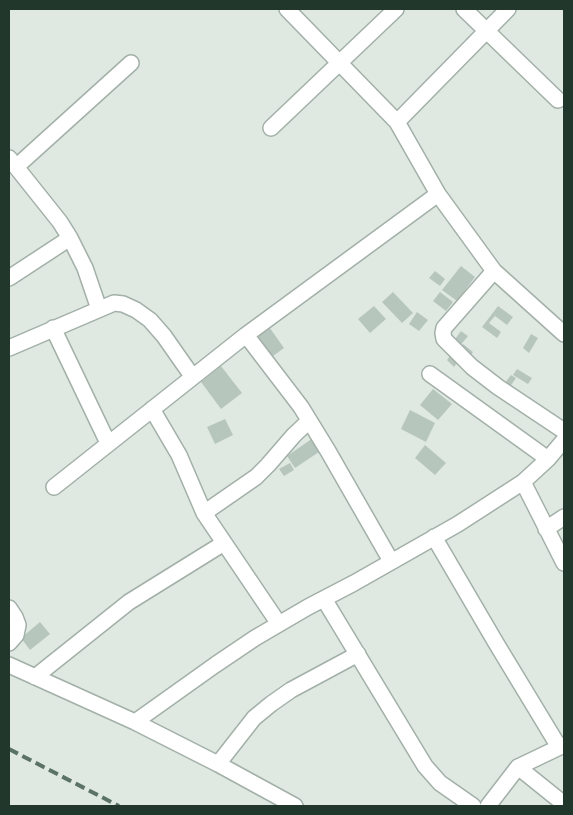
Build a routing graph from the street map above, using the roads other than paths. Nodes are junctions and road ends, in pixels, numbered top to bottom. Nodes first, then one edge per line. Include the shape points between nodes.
1 (287, 9) edge
2 (396, 9) edge
3 (464, 9) edge
4 (508, 9) edge
5 (486, 30) junction
6 (131, 63) dead end
7 (340, 64) junction
8 (558, 100) dead end
9 (397, 122) junction
10 (271, 128) dead end
11 (13, 162) edge
12 (438, 194) junction
13 (70, 238) junction
14 (494, 270) junction
15 (9, 278) edge
16 (99, 309) junction
17 (53, 328) junction
18 (564, 334) edge
19 (246, 335) junction
20 (9, 348) edge
21 (430, 374) dead end
22 (192, 376) junction
23 (152, 409) junction
24 (309, 421) junction
25 (564, 431) edge
26 (564, 440) edge
27 (108, 443) junction
28 (548, 459) junction
29 (523, 482) junction
30 (54, 487) dead end
31 (204, 513) junction
32 (564, 517) edge
33 (546, 529) junction
34 (434, 536) junction
35 (224, 543) junction
36 (391, 561) junction
37 (564, 563) edge
38 (324, 599) junction
39 (9, 608) edge
40 (279, 624) junction
41 (9, 643) edge
42 (358, 654) junction
43 (9, 665) edge
44 (35, 677) junction
45 (135, 722) junction
46 (562, 746) edge
47 (218, 764) junction
48 (518, 767) junction
49 (564, 804) edge
50 (295, 806) edge
51 (473, 806) edge
52 (488, 806) edge

1 - 7 street
2 - 7 street
3 - 5 street
4 - 5 street
5 - 8 street
5 - 9 street
6 - 11 street
7 - 9 street
7 - 10 street
9 - 12 street
11 - 13 street
12 - 14 street
12 - 19 street
13 - 15 street
13 - 16 street via 85,268
14 - 18 street
14 - 25 street via 444,328 444,339 498,387
16 - 17 street
16 - 22 street via 114,303 123,304 150,320
17 - 20 street
17 - 27 street
19 - 22 street
19 - 24 street
21 - 28 street
22 - 23 street
23 - 27 street
23 - 31 street via 179,455
24 - 31 street via 256,476
24 - 36 street
26 - 28 street
27 - 30 street
28 - 29 street
29 - 33 street
29 - 34 street
31 - 35 street
32 - 33 street
33 - 37 street
34 - 36 street
34 - 46 street via 496,643
35 - 40 street
35 - 44 street via 129,602
36 - 38 street
38 - 40 street
38 - 42 street
39 - 41 street via 18,625
40 - 45 street
42 - 47 street via 271,704 254,718
42 - 51 street via 425,766 440,783
43 - 44 street
44 - 45 street
45 - 47 street
46 - 48 street
47 - 50 street
48 - 49 street
48 - 52 street

